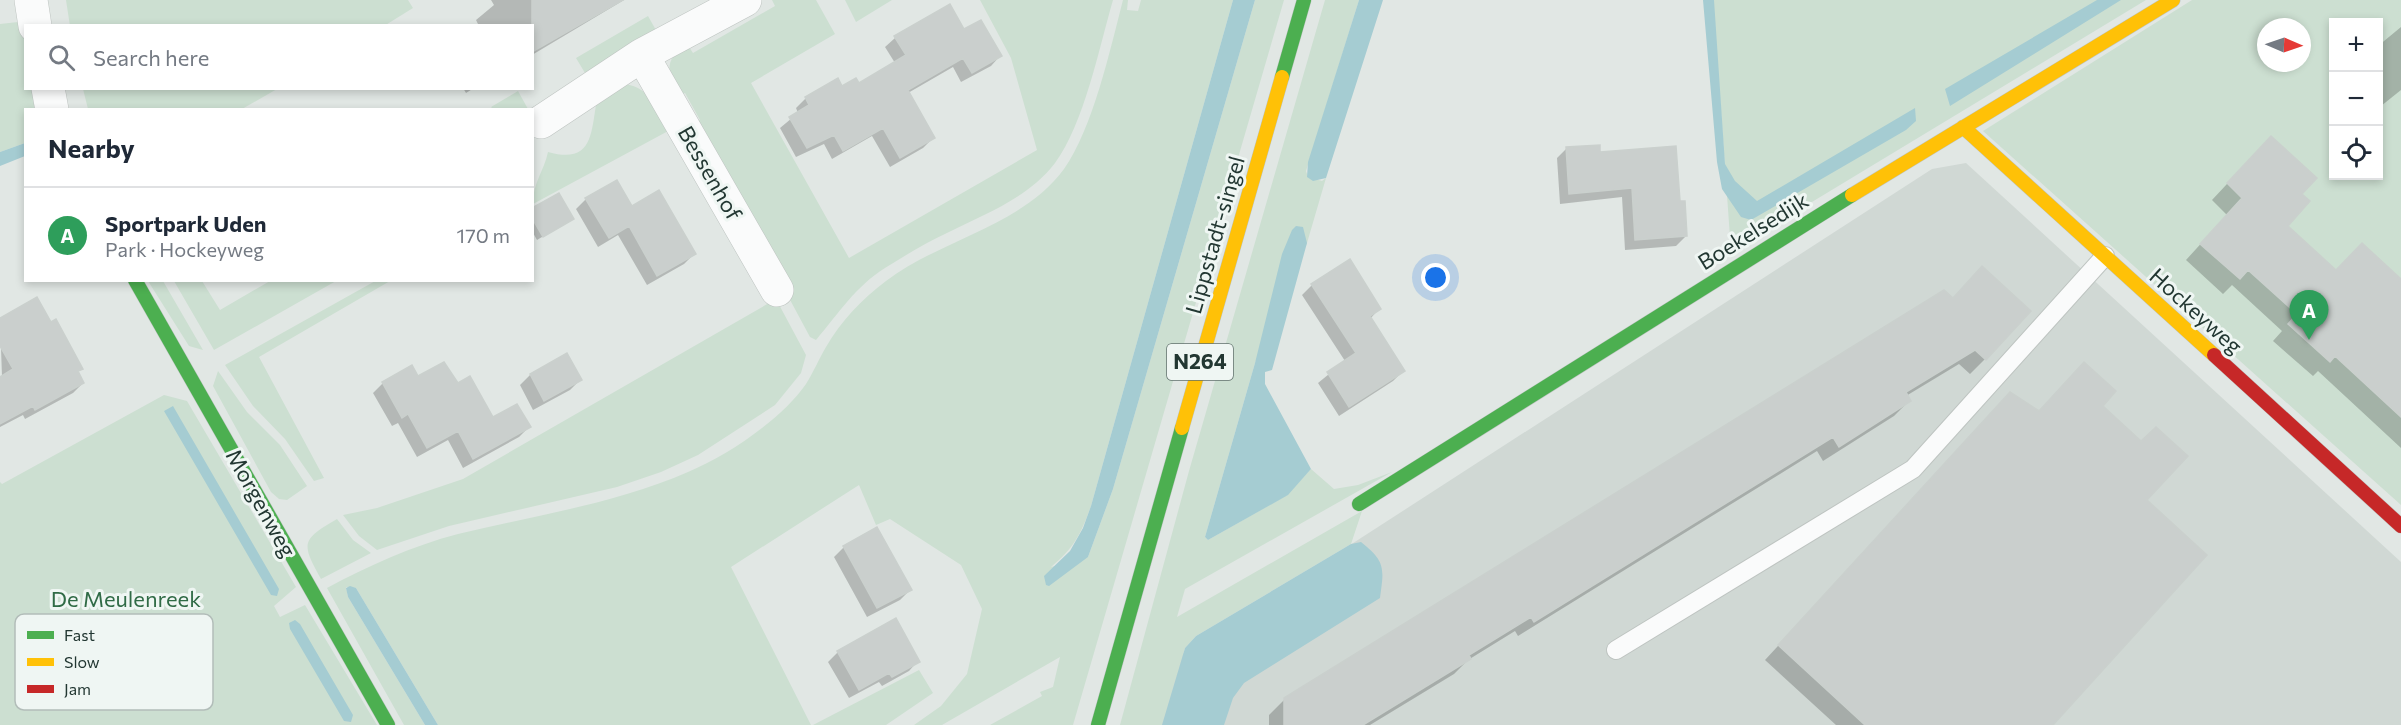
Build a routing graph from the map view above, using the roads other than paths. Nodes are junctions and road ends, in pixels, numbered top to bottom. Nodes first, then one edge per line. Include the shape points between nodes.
1 (32, 0) edge
2 (745, 0) edge
3 (1304, 0) edge
4 (2173, 0) edge
5 (35, 24) edge
6 (642, 55) junction
7 (48, 90) edge
8 (52, 108) edge
9 (541, 122) dead end
10 (1964, 127) junction
11 (2105, 256) junction
12 (136, 282) edge
13 (777, 290) dead end
14 (1359, 504) dead end
15 (2401, 526) edge
16 (1616, 650) dead end
17 (388, 725) edge
18 (1098, 725) edge

1 - 5 street
2 - 6 street
3 - 18 street, Lippstadt-singel / N264
4 - 10 street, Boekelsedijk
6 - 9 street
6 - 13 street, Bessenhof
7 - 8 street
10 - 11 street, Hockeyweg
10 - 14 street, Boekelsedijk
11 - 15 street, Hockeyweg
11 - 16 lane via 1912,469
12 - 17 street, Morgenweg

